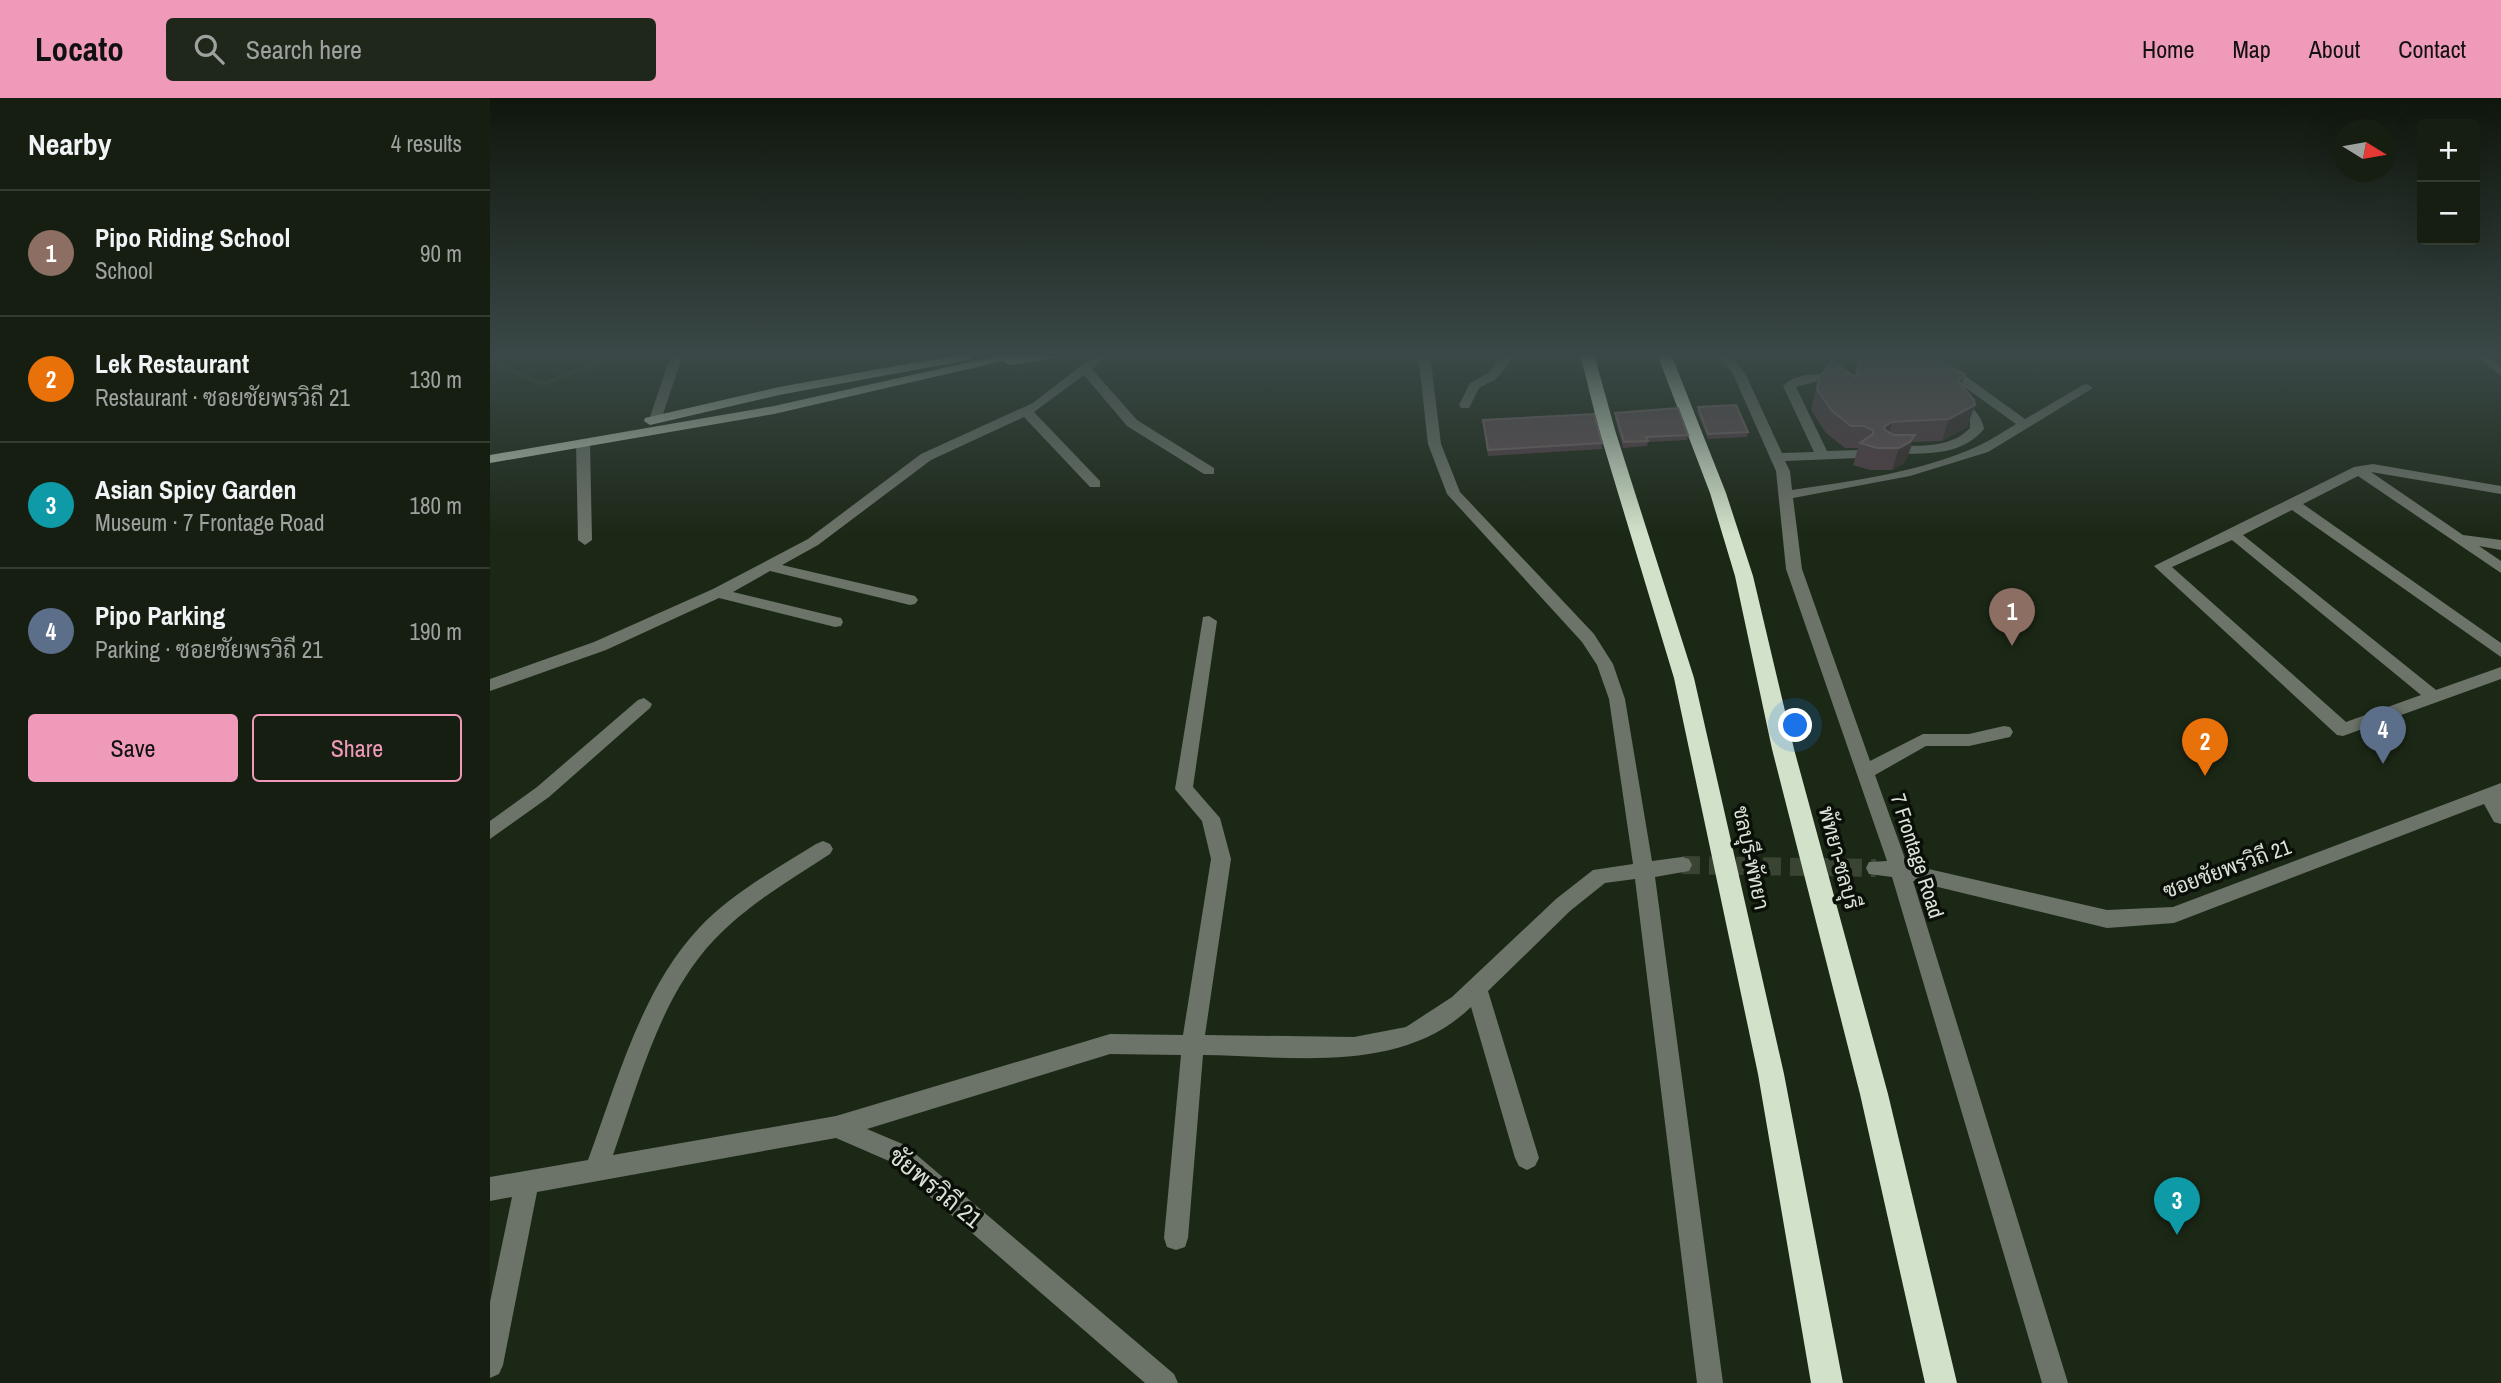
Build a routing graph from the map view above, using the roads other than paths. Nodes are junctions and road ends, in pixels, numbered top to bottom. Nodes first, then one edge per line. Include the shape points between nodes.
1 (657, 414) edge
2 (677, 414) edge
3 (751, 414) edge
4 (1023, 414) edge
5 (1029, 414) edge
6 (1124, 414) edge
7 (1430, 414) edge
8 (1603, 414) edge
9 (1689, 414) edge
10 (1758, 414) edge
11 (1802, 414) edge
12 (1970, 414) edge
13 (2010, 414) edge
14 (2043, 414) edge
15 (655, 419) junction
16 (2025, 425) junction
17 (583, 443) junction
18 (566, 446) junction
19 (1957, 446) junction
20 (1887, 450) edge
21 (1858, 454) edge
22 (1970, 454) junction
23 (1822, 455) junction
24 (1777, 457) junction
25 (490, 459) edge
26 (2359, 470) junction
27 (1209, 471) dead end
28 (1095, 484) dead end
29 (2501, 490) edge
30 (1786, 495) junction
31 (2292, 503) junction
32 (2233, 534) junction
33 (2457, 538) junction
34 (585, 540) dead end
35 (2501, 545) edge
36 (768, 566) junction
37 (2501, 568) edge
38 (718, 593) junction
39 (911, 600) dead end
40 (1209, 621) dead end
41 (835, 622) dead end
42 (2501, 651) edge
43 (2501, 673) edge
44 (490, 685) edge
45 (2434, 697) junction
46 (643, 705) dead end
47 (2004, 732) dead end
48 (1865, 772) junction
49 (2494, 793) edge
50 (2501, 817) edge
51 (490, 831) edge
52 (823, 849) dead end
53 (1682, 865) tunnel mouth
54 (1876, 867) tunnel mouth
55 (1644, 870) junction
56 (1900, 870) junction
57 (1477, 990) junction
58 (1193, 1043) junction
59 (836, 1127) junction
60 (1527, 1158) dead end
61 (596, 1170) junction
62 (527, 1182) junction
63 (490, 1189) edge
64 (1176, 1238) dead end
65 (490, 1365) edge
66 (1165, 1383) edge
67 (1710, 1383) edge
68 (1827, 1383) edge
69 (1941, 1383) edge
70 (2054, 1383) edge

1 - 15 street
2 - 15 main road
3 - 17 main road
4 - 36 street via 926,457 813,542
5 - 28 street
6 - 27 street
7 - 55 street via 1434,452 1454,494 1588,638 1605,664 1617,699
8 - 68 highway, ชลบุรี-พัทยา via 1687,692 1772,1074
9 - 69 highway, พัทยา-ชลบุรี via 1744,576
10 - 24 street, 7 Frontage Road
11 - 23 street
12 - 19 street via 1977,429
13 - 16 street
14 - 16 street
15 - 18 main road
16 - 22 street
17 - 18 main road
17 - 34 street
18 - 25 main road
19 - 20 street
19 - 22 street
21 - 23 street
22 - 30 street via 1919,471
23 - 24 street
24 - 30 street, 7 Frontage Road
26 - 29 street via 2373,468
26 - 31 street
26 - 33 street
30 - 48 street, 7 Frontage Road via 1794,569
31 - 32 street
31 - 42 street
32 - 45 street
32 - 45 street via 2162,566 2343,730
33 - 35 street
33 - 37 street
36 - 38 street
36 - 39 street
38 - 41 street
38 - 44 street via 600,646
40 - 58 street via 1184,789 1211,818 1220,859
43 - 45 street
46 - 51 street via 543,792
47 - 48 street via 1969,740 1923,740
48 - 56 street, 7 Frontage Road
49 - 50 street
49 - 56 street, ซอยชัยพรวิถี 21 via 2174,915 2107,919
52 - 61 street via 733,911 694,949 661,1000
53 - 55 street
54 - 56 street, ซอยชัยพรวิถี 21
55 - 57 street via 1600,876 1563,905
55 - 67 street
56 - 70 street, 7 Frontage Road
57 - 58 street via 1410,1036 1354,1047
57 - 60 street
58 - 59 street via 1110,1044
58 - 64 street
59 - 61 street
59 - 66 street, ชัยพรวิถี 21 via 897,1153
61 - 62 street
62 - 63 street
62 - 65 street

